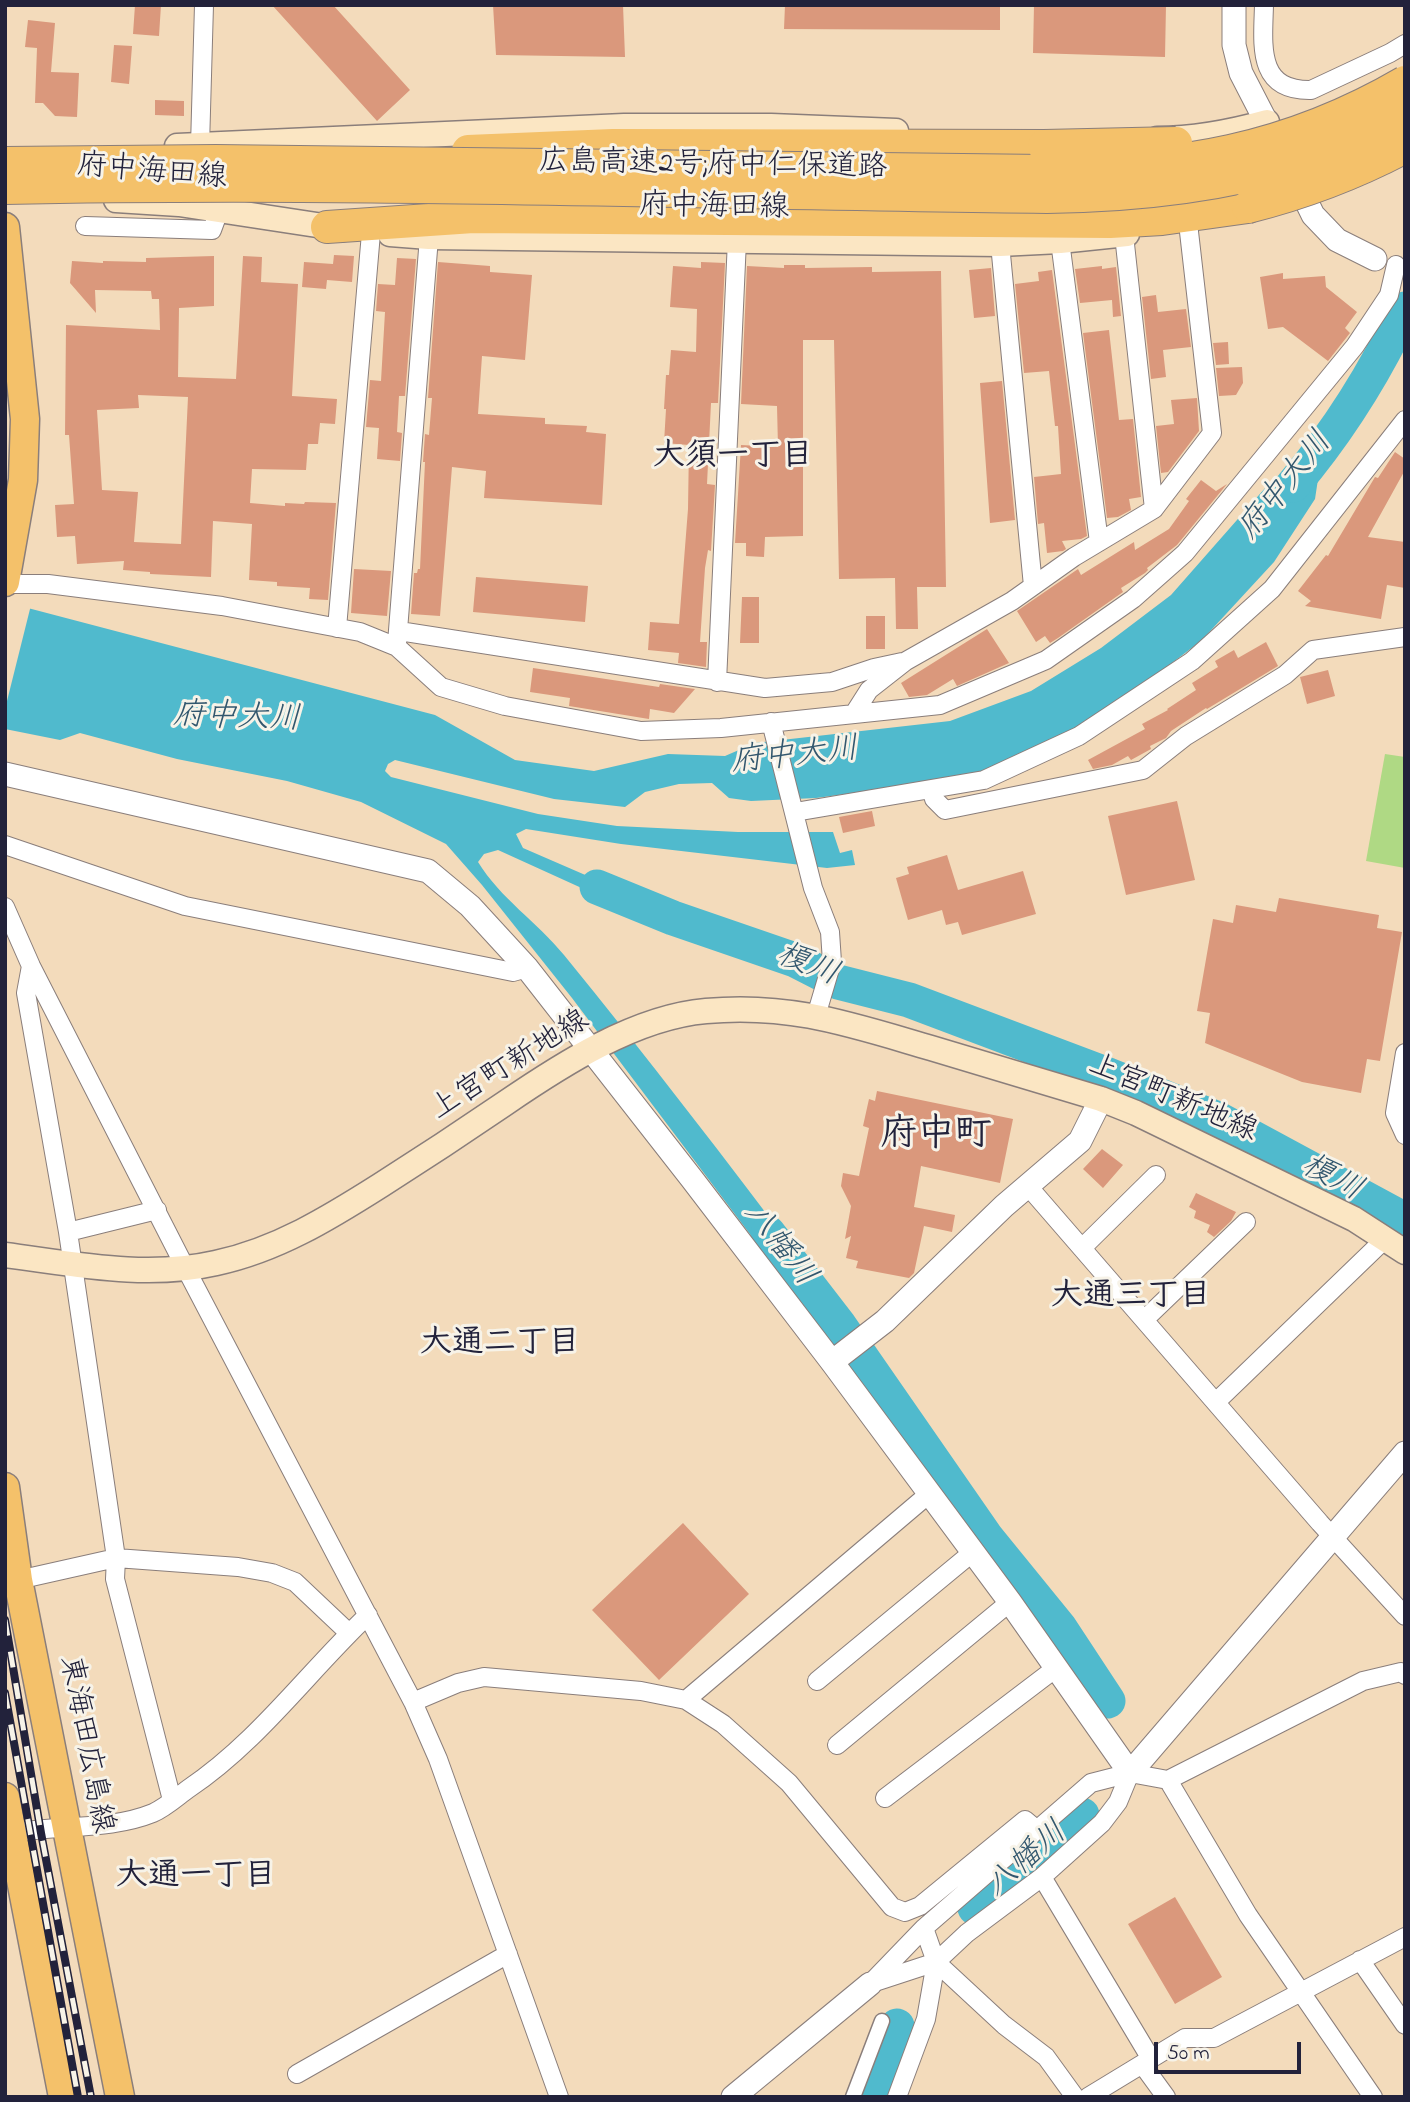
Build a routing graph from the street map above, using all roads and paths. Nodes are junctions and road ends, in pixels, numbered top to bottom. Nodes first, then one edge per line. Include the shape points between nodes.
1 (204, 5) edge
2 (1234, 5) edge
3 (1264, 5) edge
4 (1405, 44) edge
5 (1405, 65) edge
6 (1405, 82) edge
7 (1405, 117) edge
8 (1267, 121) junction
9 (1405, 135) edge
10 (200, 146) junction
11 (1405, 147) edge
12 (5, 150) edge
13 (5, 163) edge
14 (5, 188) edge
15 (1301, 190) junction
16 (5, 200) edge
17 (219, 211) junction
18 (1188, 223) junction
19 (85, 226) dead end
20 (5, 227) edge
21 (327, 227) junction
22 (371, 233) junction
23 (1124, 235) junction
24 (429, 237) junction
25 (737, 240) junction
26 (1060, 241) junction
27 (1000, 244) junction
28 (1392, 263) edge
29 (12, 351) edge
30 (1405, 419) edge
31 (1154, 509) junction
32 (1099, 542) junction
33 (5, 583) edge
34 (1033, 586) junction
35 (337, 628) junction
36 (1405, 637) edge
37 (398, 639) junction
38 (906, 662) junction
39 (717, 682) junction
40 (855, 712) junction
41 (772, 729) junction
42 (5, 774) edge
43 (932, 789) junction
44 (794, 808) junction
45 (5, 845) edge
46 (5, 907) edge
47 (11, 934) edge
48 (31, 966) junction
49 (527, 968) junction
50 (819, 1004) junction
51 (596, 1046) junction
52 (1405, 1053) edge
53 (1101, 1099) junction
54 (1405, 1135) edge
55 (1156, 1175) dead end
56 (1027, 1185) junction
57 (158, 1210) junction
58 (1246, 1222) dead end
59 (68, 1232) junction
60 (1395, 1246) edge
61 (1082, 1248) junction
62 (5, 1255) edge
63 (71, 1263) junction
64 (186, 1269) junction
65 (1144, 1320) junction
66 (832, 1362) junction
67 (1216, 1402) junction
68 (1405, 1453) edge
69 (5, 1487) edge
70 (930, 1493) junction
71 (1333, 1537) junction
72 (973, 1552) junction
73 (116, 1558) junction
74 (18, 1580) junction
75 (1010, 1602) junction
76 (368, 1615) junction
77 (1405, 1616) edge
78 (349, 1633) junction
79 (1056, 1668) junction
80 (1404, 1672) edge
81 (817, 1681) dead end
82 (686, 1700) junction
83 (413, 1702) junction
84 (837, 1745) dead end
85 (1130, 1773) junction
86 (1168, 1780) junction
87 (5, 1797) edge
88 (885, 1798) dead end
89 (172, 1800) junction
90 (66, 1827) junction
91 (1037, 1830) junction
92 (8, 1834) edge
93 (1042, 1877) junction
94 (924, 1928) junction
95 (1405, 1937) edge
96 (508, 1954) junction
97 (1360, 1961) junction
98 (936, 1962) junction
99 (870, 1984) junction
100 (1301, 1992) junction
101 (882, 2021) dead end
102 (1405, 2025) edge
103 (1146, 2062) junction
104 (297, 2074) dead end
105 (63, 2097) edge
106 (120, 2097) edge
107 (559, 2097) edge
108 (733, 2097) edge
109 (853, 2097) edge
110 (897, 2097) edge
111 (1075, 2097) edge
112 (1088, 2097) edge
113 (1166, 2097) edge
114 (1373, 2097) edge

1 - 10 street
2 - 8 street via 1234,45 1241,73
3 - 4 street via 1267,69 1296,90 1311,90
5 - 10 highway, bridge via 1322,107 1246,133 1209,140 1044,146 613,145 398,156
6 - 13 highway, 広島高速2号;府中仁保道路, bridge via 1346,114 1297,133 1232,152 1118,168
7 - 14 highway, 広島高速2号;府中仁保道路, bridge via 1358,140 1279,168 1119,196
8 - 10 main road, 府中海田線 via 1180,139 624,126
8 - 15 street
9 - 15 main road, 府中海田線 via 1335,176
10 - 12 main road, 府中海田線
11 - 21 highway, bridge via 1293,196 1162,219 473,217
15 - 18 main road, 府中海田線 via 1249,210
15 - 28 street via 1313,215 1337,240
16 - 17 main road, 府中海田線 via 131,201
17 - 19 street via 212,230
17 - 21 main road, 府中海田線
18 - 23 main road, 府中海田線
18 - 31 street via 1212,433
20 - 29 main road
21 - 22 main road, 府中海田線
22 - 24 main road, 府中海田線
22 - 35 street
23 - 26 main road, 府中海田線
23 - 31 street
24 - 25 main road, 府中海田線
24 - 37 street
25 - 27 main road, 府中海田線
25 - 39 street
26 - 27 main road, 府中海田線
26 - 32 street
27 - 34 street
28 - 40 street via 1389,295 1355,346 1185,553 1133,599 1046,660 940,705
29 - 33 main road via 25,419 23,480
30 - 43 street via 1272,589 1192,661 1079,736 984,780
31 - 32 street
32 - 34 street
33 - 35 street via 48,584 222,606
34 - 38 street
35 - 37 street
36 - 43 street via 1313,650 1284,675 1186,736 1143,770 945,810 934,799
37 - 39 street
37 - 41 street via 442,687 505,706 641,731
38 - 39 street via 832,682 765,688
38 - 40 street via 869,690
40 - 41 street
41 - 44 street
42 - 49 street via 428,871 470,906
43 - 44 street
44 - 50 street via 813,888 830,932 832,962
45 - 49 street via 185,906 513,972
46 - 47 street
47 - 48 street
48 - 57 street
48 - 59 street via 26,993
49 - 51 street
50 - 51 main road, 上宮町新地線 via 703,1011 659,1021
50 - 53 main road, 上宮町新地線
51 - 64 main road, 上宮町新地線 via 320,1223 261,1250
51 - 66 street
52 - 54 street via 1395,1113
53 - 56 street via 1080,1141
53 - 60 main road, 上宮町新地線 via 1354,1219
55 - 61 street
56 - 61 street
56 - 66 street via 885,1321
57 - 59 street
57 - 64 street
58 - 65 street
59 - 63 street
60 - 67 street
61 - 65 street
62 - 63 main road, 上宮町新地線
63 - 64 main road, 上宮町新地線 via 134,1271
63 - 73 street
64 - 76 street
65 - 67 street
66 - 70 street
67 - 71 street
68 - 71 street
69 - 74 main road, 東海田広島線
70 - 72 street
70 - 82 street
71 - 77 street
71 - 85 street
72 - 75 street
72 - 81 street
73 - 74 street
73 - 78 street via 272,1573 295,1581
73 - 89 street via 115,1579
74 - 90 main road, 東海田広島線
75 - 79 street
75 - 84 street
76 - 78 street
76 - 83 street
78 - 89 street via 280,1710 215,1771
79 - 85 street
79 - 88 street
80 - 86 street via 1363,1681
82 - 83 street via 641,1691 484,1677
82 - 91 street via 723,1724 789,1783 892,1907 905,1912 920,1906 1025,1820
83 - 96 street
85 - 86 street
85 - 91 street via 1091,1783
85 - 93 street via 1118,1802 1102,1823
86 - 100 street via 1248,1915
87 - 92 main road
89 - 90 street via 153,1813 101,1825
90 - 92 street
90 - 106 main road, 東海田広島線
91 - 94 street
92 - 105 main road
93 - 98 street
93 - 103 street
94 - 98 street
94 - 99 street
95 - 97 street
96 - 104 street
96 - 107 street
97 - 100 street
97 - 102 street
98 - 99 street
98 - 110 street via 926,2019
98 - 111 street via 1046,2057
99 - 108 street
100 - 103 street via 1214,2038 1185,2039
100 - 114 street
101 - 109 street
103 - 112 street
103 - 113 street

